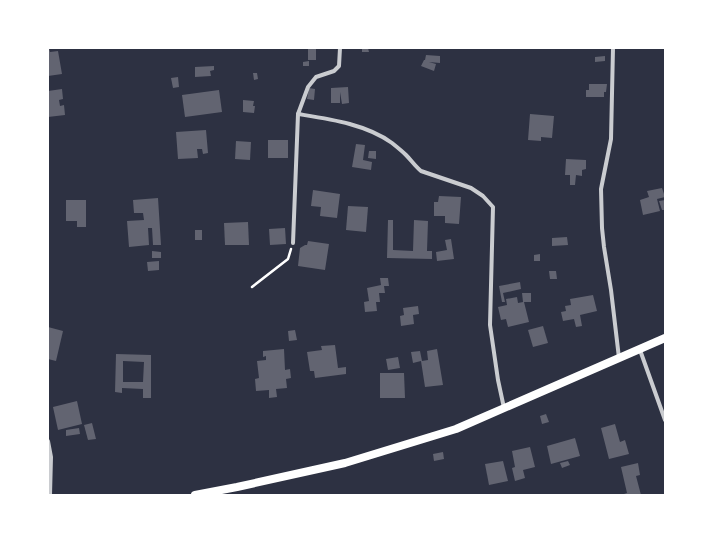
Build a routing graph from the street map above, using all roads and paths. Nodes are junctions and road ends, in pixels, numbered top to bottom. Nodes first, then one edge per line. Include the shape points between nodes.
1 (340, 48) edge
2 (613, 48) edge
3 (298, 114) junction
4 (293, 243) joint
5 (252, 287) dead end
6 (665, 338) edge
7 (640, 350) junction
8 (619, 358) junction
9 (504, 408) junction
10 (665, 420) edge
11 (48, 440) edge
12 (50, 495) edge
13 (195, 495) edge

1 - 3 street via 339,66 334,72 316,78 308,87
2 - 8 street via 612,139 601,189 604,247
3 - 4 street
3 - 9 street via 363,128 390,142 406,154 421,171 471,188 494,207 490,325
4 - 5 path via 288,259
6 - 7 main road
7 - 8 main road
7 - 10 street
8 - 9 main road
9 - 13 main road via 456,429 345,463
11 - 12 street via 51,457

